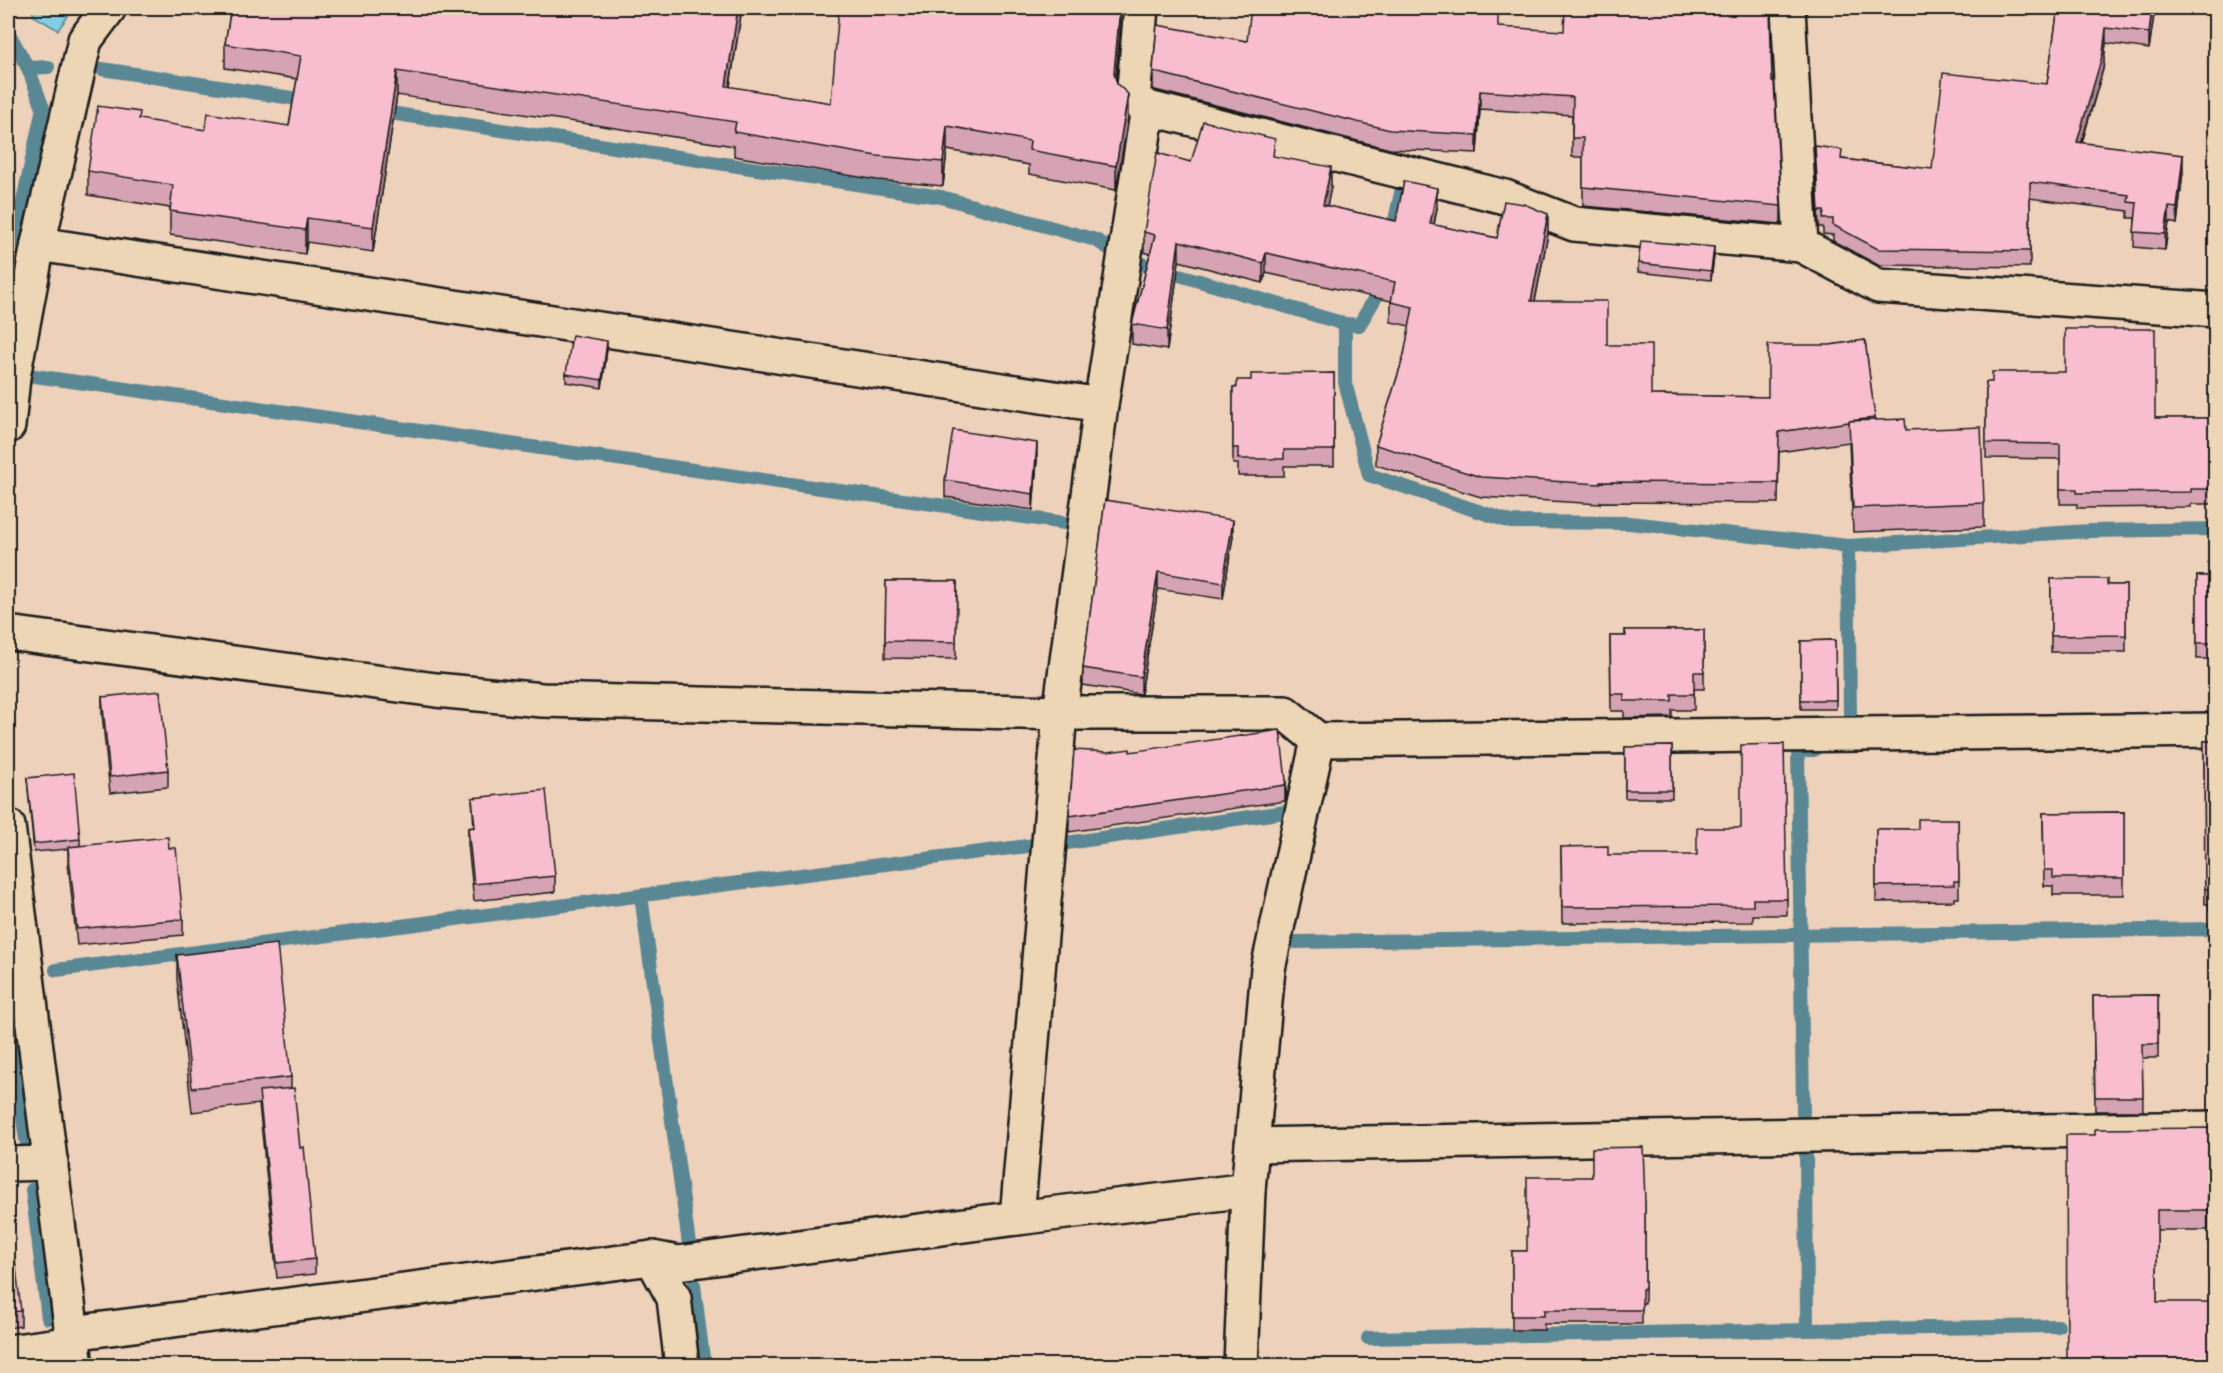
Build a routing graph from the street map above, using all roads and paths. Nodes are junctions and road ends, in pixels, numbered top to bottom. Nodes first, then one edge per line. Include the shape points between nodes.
1 (109, 8) edge
2 (1142, 8) edge
3 (1788, 8) edge
4 (1148, 108) junction
5 (38, 244) junction
6 (1801, 245) junction
7 (2216, 310) edge
8 (1101, 405) junction
9 (8, 426) edge
10 (8, 633) edge
11 (1060, 713) junction
12 (2216, 730) edge
13 (1318, 740) junction
14 (8, 826) edge
15 (2216, 1128) edge
16 (1252, 1145) junction
17 (51, 1163) junction
18 (8, 1164) edge
19 (1248, 1190) junction
20 (1017, 1218) junction
21 (652, 1258) junction
22 (74, 1347) edge
23 (8, 1352) edge
24 (682, 1365) edge
25 (1241, 1365) edge

1 - 5 street via 85,40
2 - 4 street via 1133,99
3 - 6 street
4 - 6 street via 1505,197 1574,224
4 - 8 street
5 - 8 street
5 - 9 street via 13,377
6 - 7 street via 1878,286
8 - 11 street
10 - 11 street via 436,690 542,700
11 - 13 street via 1285,713
11 - 20 street
12 - 13 street
13 - 16 street via 1268,969
14 - 17 street
15 - 16 street
16 - 19 street
17 - 18 street
17 - 22 street
19 - 20 street
19 - 25 street
20 - 21 street via 678,1263
21 - 22 street
21 - 24 street via 674,1298
22 - 23 street

